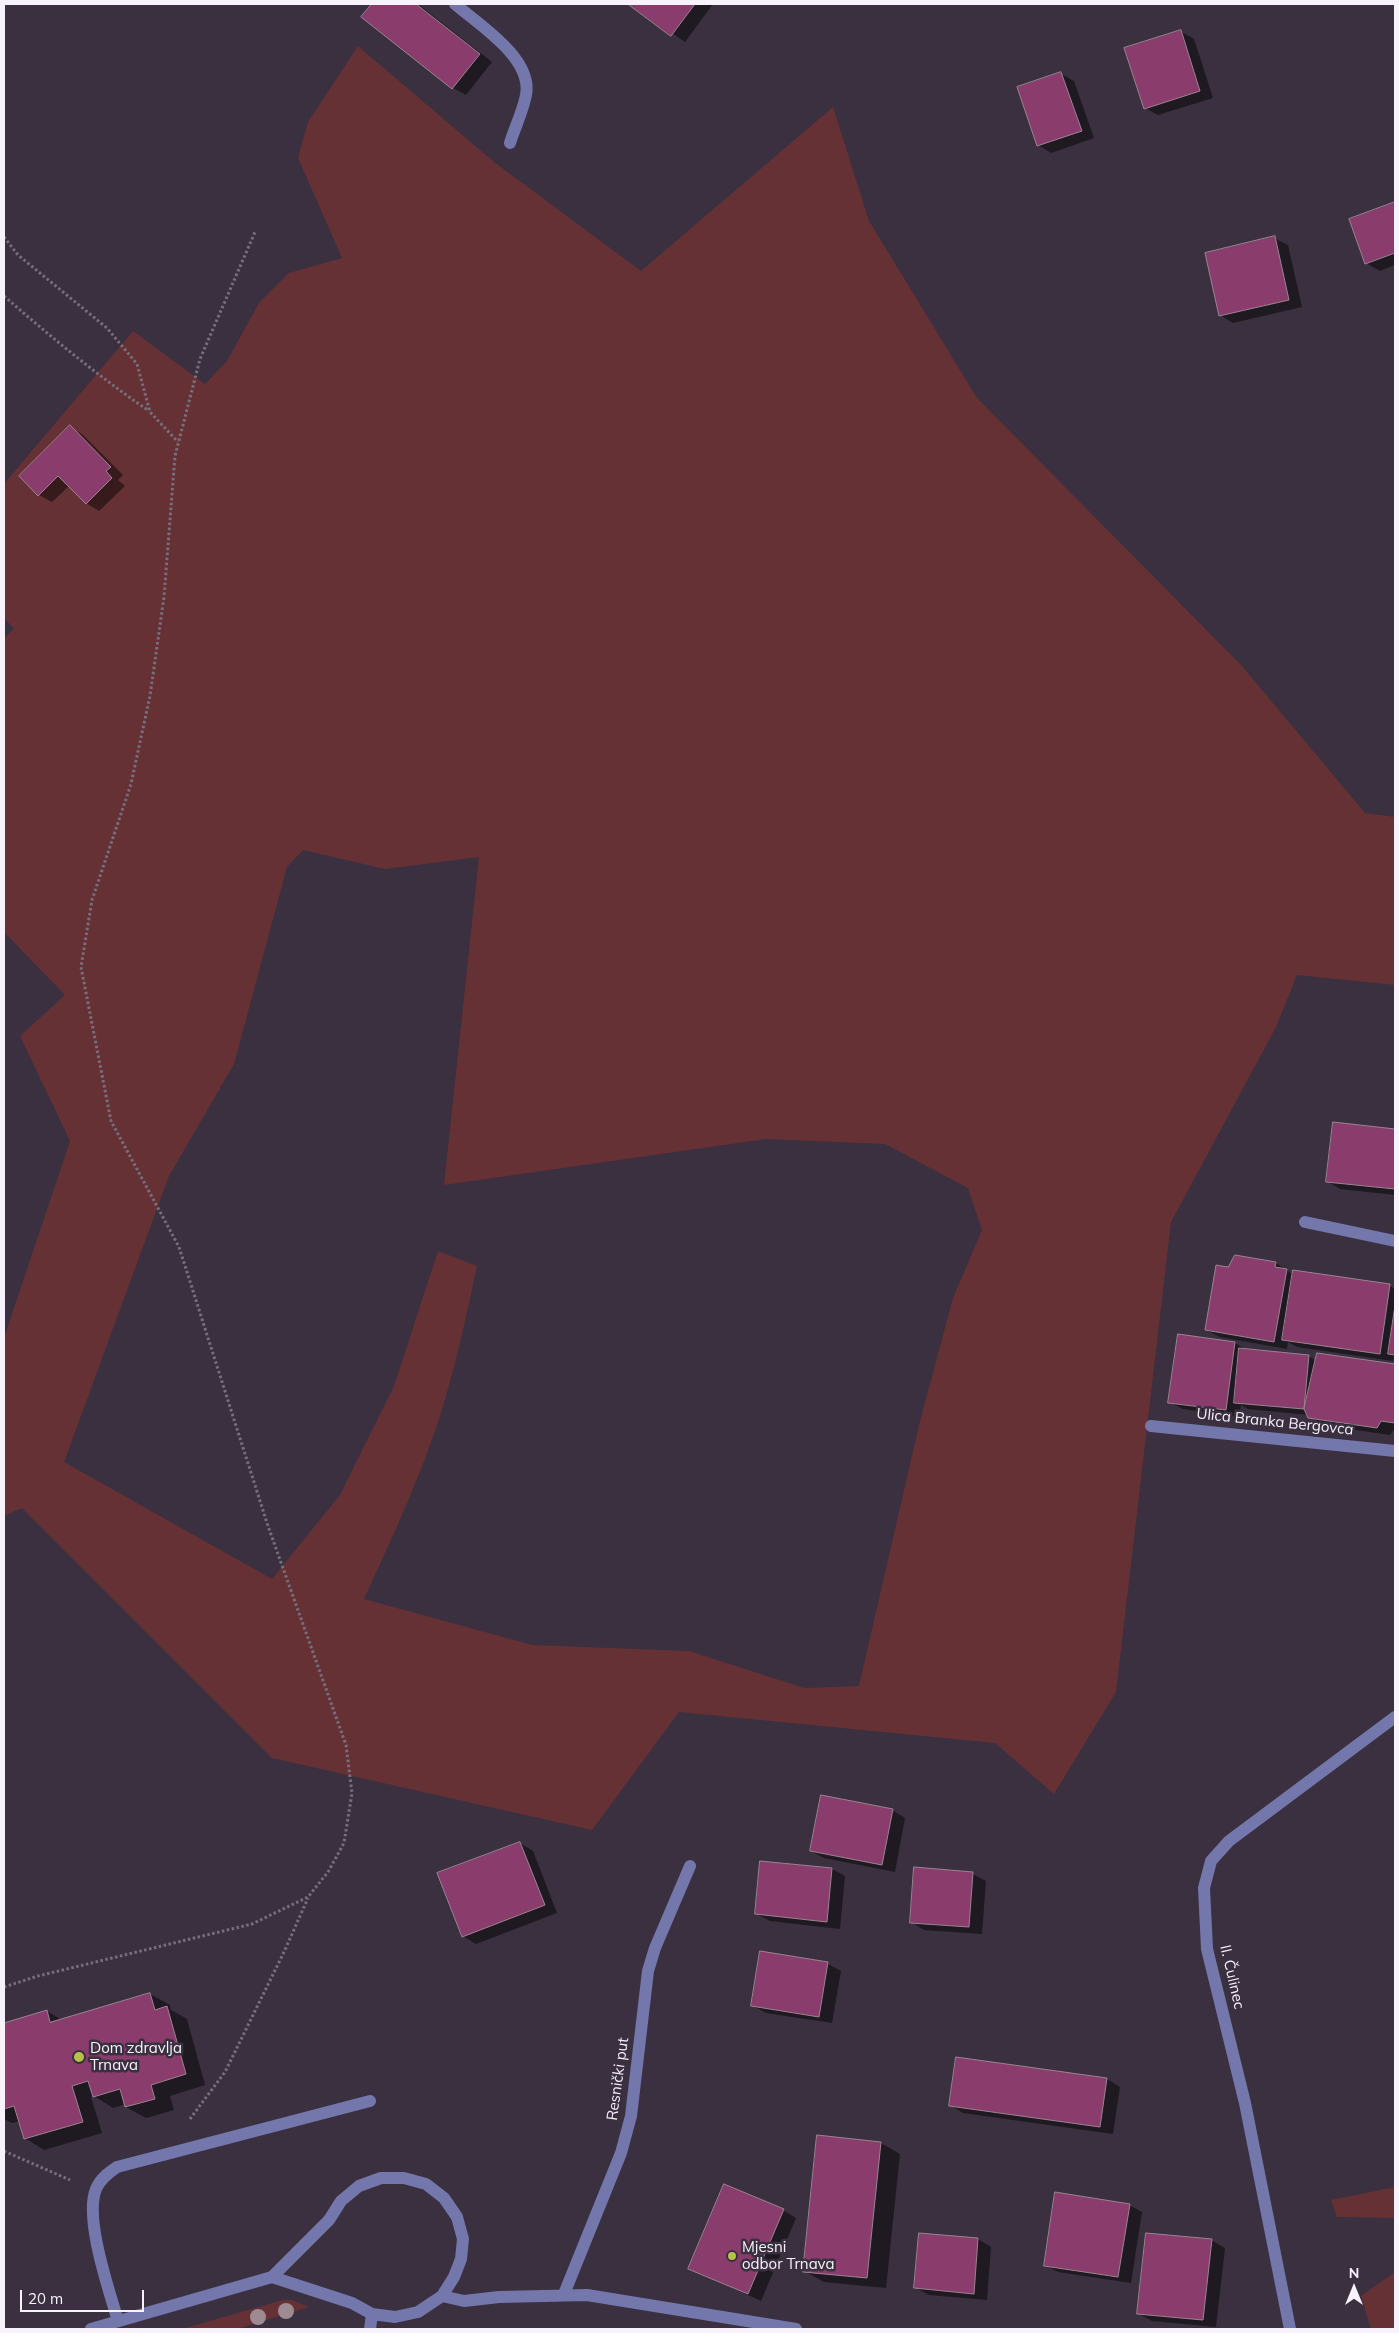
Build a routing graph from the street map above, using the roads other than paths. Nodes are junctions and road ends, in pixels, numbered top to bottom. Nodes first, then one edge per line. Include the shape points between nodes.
1 (455, 4) edge
2 (510, 143) dead end
3 (1305, 1222) dead end
4 (1395, 1241) edge
5 (1151, 1426) dead end
6 (1395, 1451) edge
7 (1395, 1717) edge
8 (690, 1866) dead end
9 (370, 2101) dead end
10 (272, 2276) junction
11 (564, 2294) junction
12 (442, 2296) junction
13 (372, 2314) junction
14 (118, 2321) junction
15 (91, 2329) edge
16 (370, 2329) edge
17 (796, 2329) edge
18 (1290, 2329) edge

1 - 2 street via 514,55 525,73 526,94
3 - 4 street
5 - 6 street, Ulica Branka Bergovca
7 - 18 street, II. Čulinec via 1228,1841 1211,1861 1204,1888 1207,1949 1245,2103
8 - 11 street, Resnički put via 648,1971 631,2116 621,2153
9 - 14 street via 117,2167 104,2177 92,2203 94,2226
10 - 12 street via 329,2220 341,2201 359,2186 380,2178 404,2178 426,2184 444,2198 457,2217 463,2239 461,2259
10 - 13 street via 352,2303
10 - 14 street
11 - 12 street via 464,2300
11 - 17 street
12 - 13 street via 418,2312 395,2317
13 - 16 street
14 - 15 street

